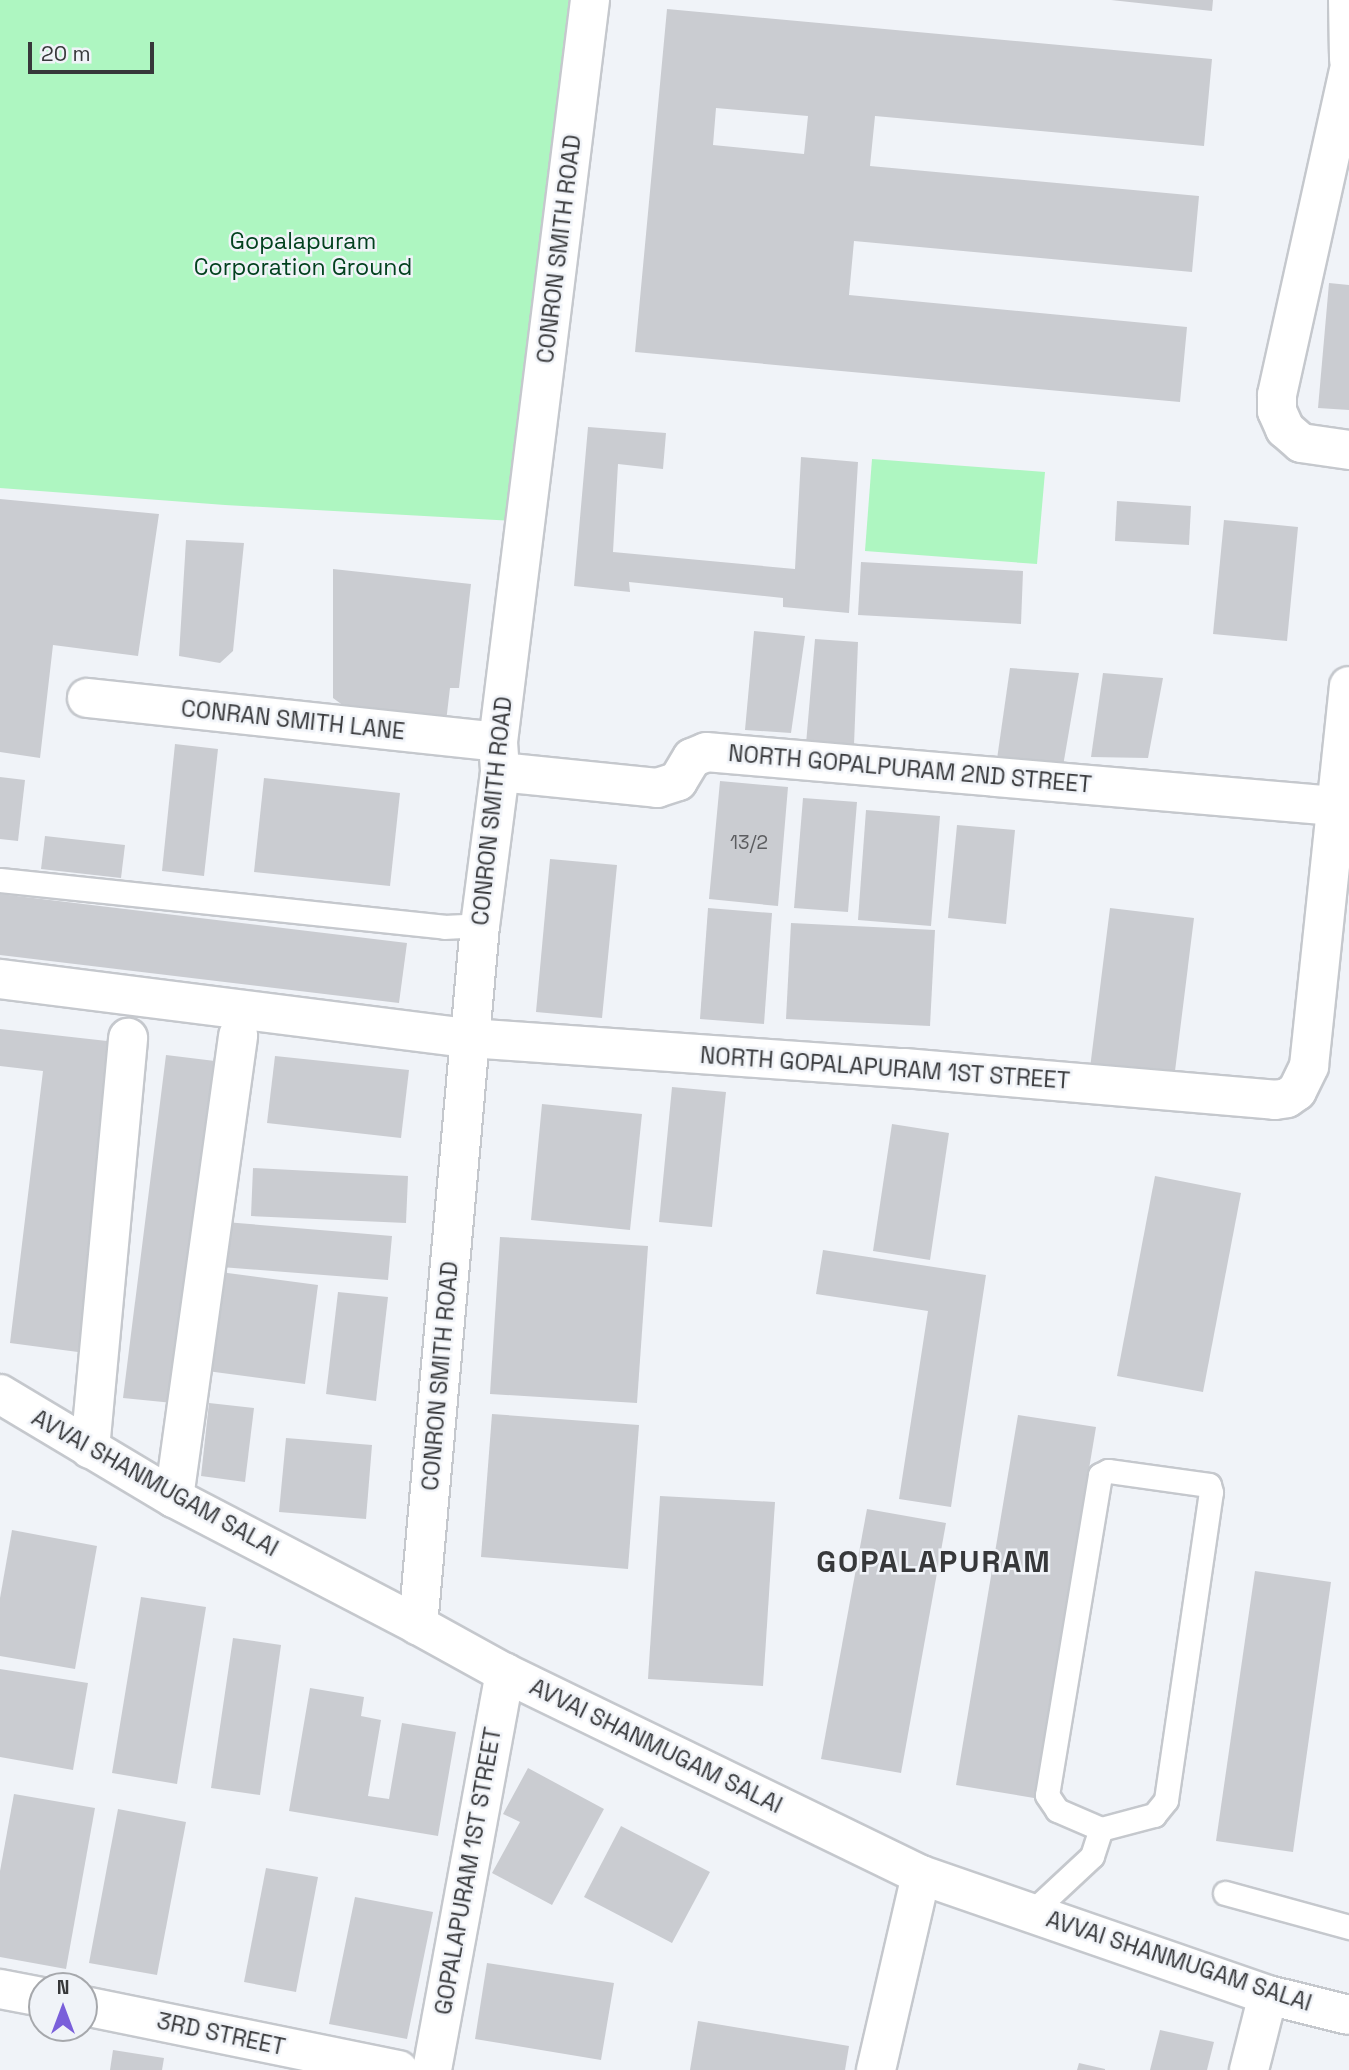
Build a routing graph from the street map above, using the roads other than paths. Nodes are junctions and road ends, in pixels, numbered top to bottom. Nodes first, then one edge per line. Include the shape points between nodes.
1 (590, 0) edge
2 (1348, 0) edge
3 (1349, 61) edge
4 (1349, 70) edge
5 (1349, 450) edge
6 (1349, 686) edge
7 (87, 698) dead end
8 (499, 757) junction
9 (1335, 806) junction
10 (0, 880) edge
11 (1339, 904) edge
12 (480, 925) junction
13 (0, 979) edge
14 (238, 1035) dead end
15 (128, 1038) dead end
16 (470, 1038) junction
17 (0, 1394) edge
18 (90, 1449) junction
19 (174, 1498) junction
20 (418, 1625) junction
21 (505, 1673) junction
22 (1101, 1829) junction
23 (921, 1875) junction
24 (1225, 1893) dead end
25 (1032, 1912) junction
26 (1349, 1927) edge
27 (0, 1989) edge
28 (28, 1994) edge
29 (1268, 1995) junction
30 (98, 2009) edge
31 (1349, 2015) edge
32 (400, 2070) edge
33 (432, 2070) edge
34 (876, 2070) edge
35 (1249, 2070) edge

1 - 8 street, CONRON SMITH ROAD
2 - 3 street
4 - 5 street via 1277,395 1277,411 1286,429 1301,443
6 - 9 street
7 - 8 street, CONRAN SMITH LANE
8 - 9 street, NORTH GOPALPURAM 2ND STREET via 657,788 678,781 692,758 706,752
8 - 12 street, CONRON SMITH ROAD
9 - 11 street
10 - 12 lane via 444,927
11 - 16 street, NORTH GOPALAPURAM 1ST STREET via 1309,1066 1297,1091 1275,1100
12 - 16 street, CONRON SMITH ROAD
13 - 16 street, NORTH GOPALAPURAM 1ST STREET
14 - 19 street
15 - 18 street
16 - 20 street, CONRON SMITH ROAD
17 - 18 street, AVVAI SHANMUGAM SALAI
18 - 19 street, AVVAI SHANMUGAM SALAI
19 - 20 street, AVVAI SHANMUGAM SALAI
20 - 21 street, AVVAI SHANMUGAM SALAI
21 - 23 street, AVVAI SHANMUGAM SALAI
21 - 33 street, GOPALAPURAM 1ST STREET
22 - 22 lane via 1154,1815 1166,1800 1209,1485 1108,1471 1100,1475 1047,1795 1057,1810
22 - 25 lane via 1092,1856
23 - 25 street, AVVAI SHANMUGAM SALAI
23 - 34 street
24 - 26 lane
25 - 29 street, AVVAI SHANMUGAM SALAI
27 - 28 street
29 - 31 street, AVVAI SHANMUGAM SALAI
29 - 35 street
30 - 32 street, 3RD STREET

